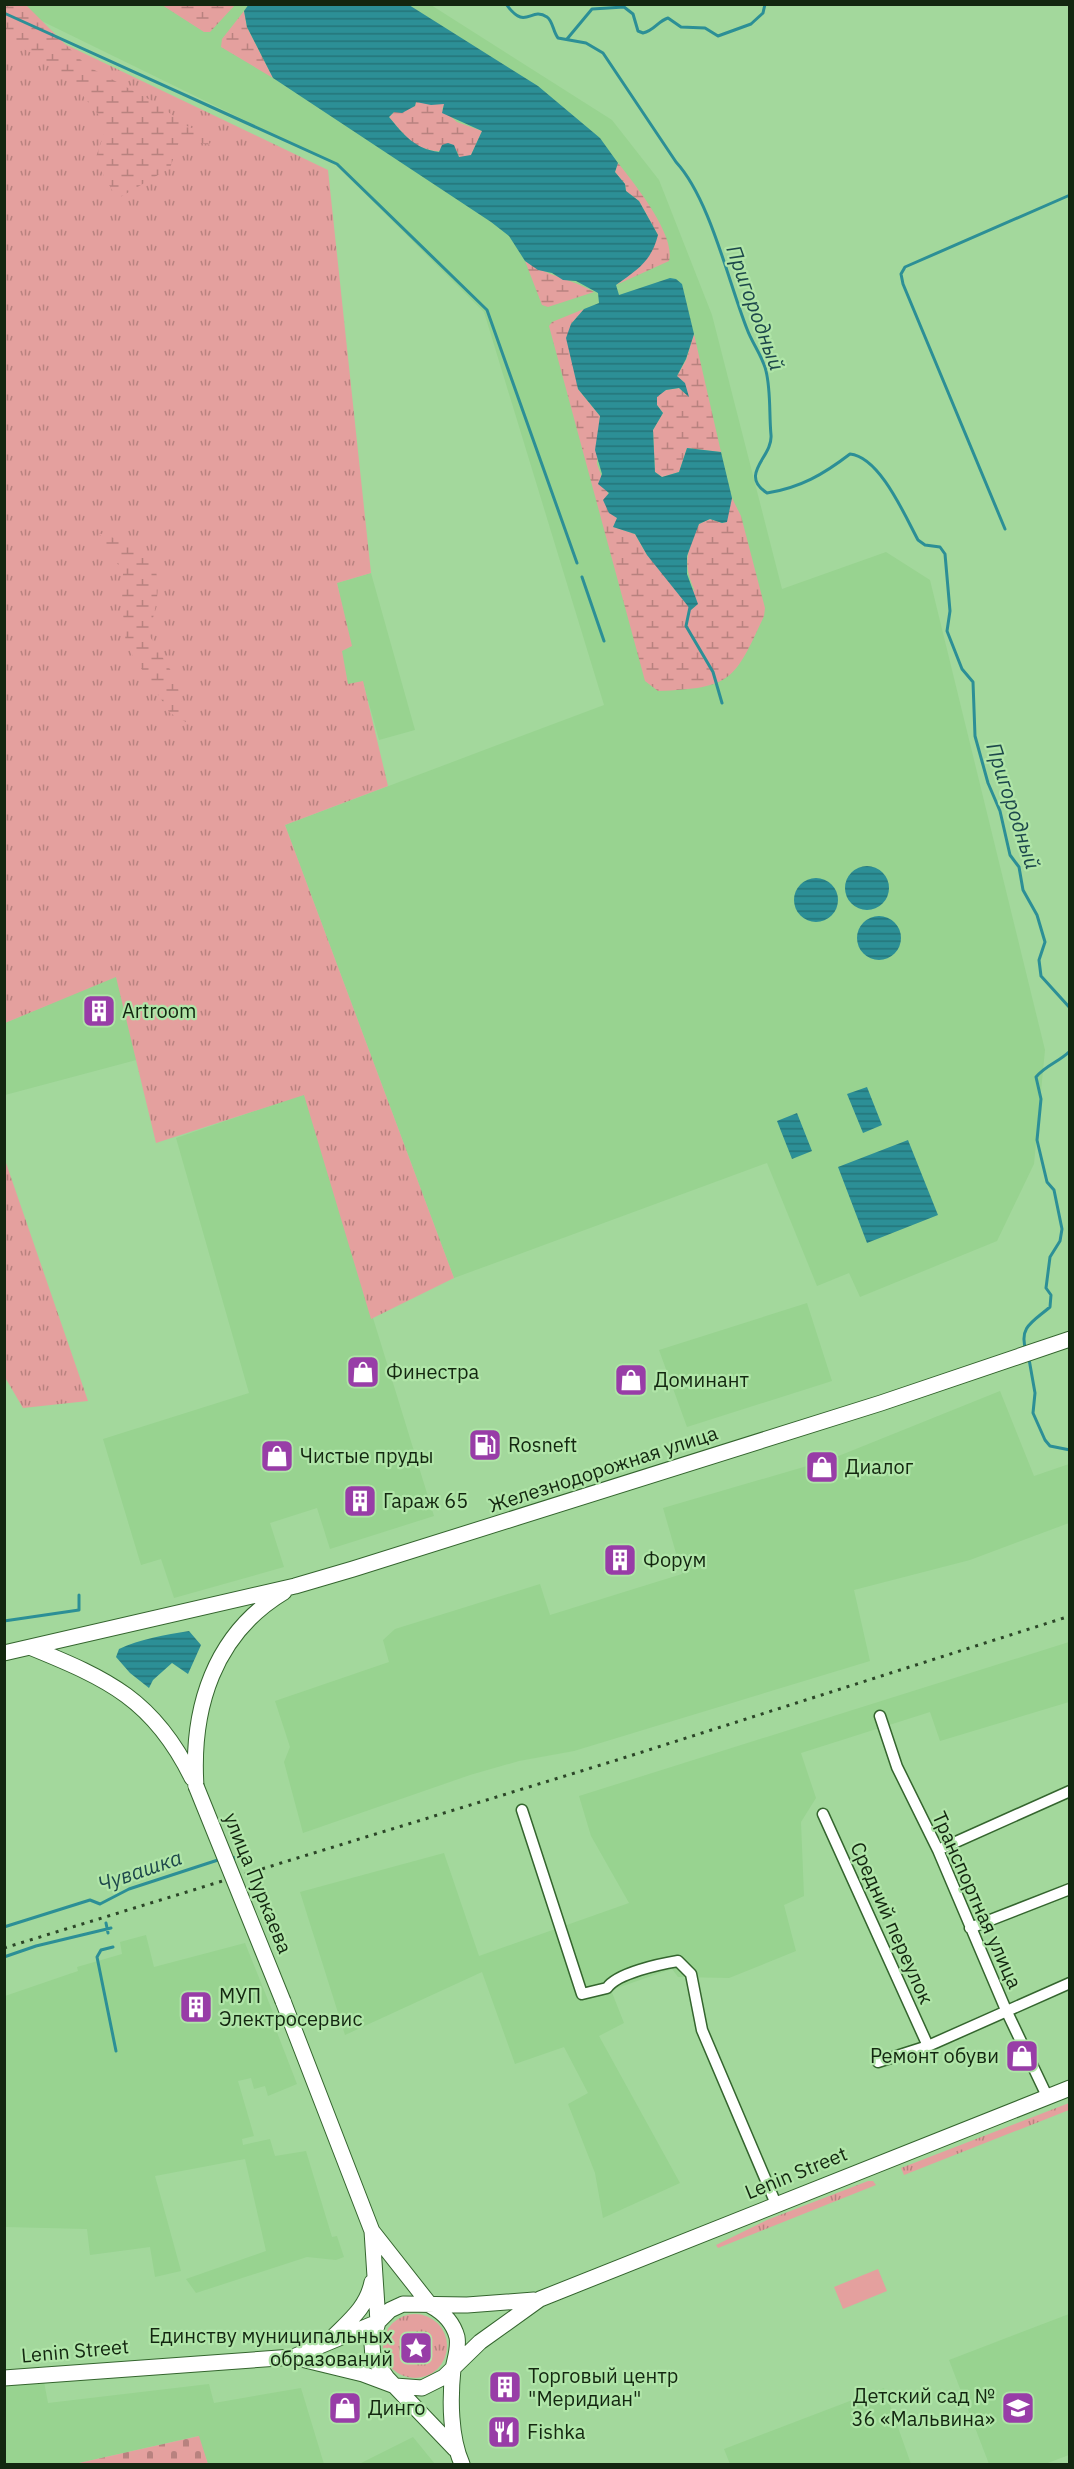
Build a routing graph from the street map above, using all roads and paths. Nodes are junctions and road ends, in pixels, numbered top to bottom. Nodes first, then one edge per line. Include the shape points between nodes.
1 (1070, 1339) edge
2 (295, 1586) junction
3 (32, 1648) junction
4 (4, 1653) edge
5 (880, 1716) dead end
6 (196, 1786) junction
7 (1070, 1791) edge
8 (522, 1810) dead end
9 (823, 1814) dead end
10 (938, 1850) junction
11 (1070, 1888) edge
12 (970, 1928) junction
13 (1070, 1983) edge
14 (1006, 2010) junction
15 (928, 2046) junction
16 (878, 2062) dead end
17 (1070, 2088) edge
18 (1047, 2096) junction
19 (776, 2204) junction
20 (372, 2231) junction
21 (373, 2252) junction
22 (540, 2299) junction
23 (431, 2306) junction
24 (378, 2322) junction
25 (327, 2342) junction
26 (293, 2356) junction
27 (453, 2368) junction
28 (4, 2378) edge
29 (394, 2386) junction
30 (455, 2449) junction
31 (462, 2464) edge

1 - 2 main road, Железнодорожная улица via 881,1403
2 - 3 main road, Железнодорожная улица
2 - 6 main road via 259,1610 235,1635 218,1662 205,1691 196,1732
3 - 4 main road, Железнодорожная улица
3 - 6 main road, улица Пуркаева via 84,1669 140,1705 175,1747
5 - 10 street, Транспортная улица via 897,1767
6 - 20 main road, улица Пуркаева, bridge
7 - 10 street
8 - 19 street via 582,1994 607,1988 612,1980 663,1963 678,1961 691,1974 702,2030
9 - 15 street, Средний переулок
10 - 12 street, Транспортная улица
11 - 12 street
12 - 14 street, Транспортная улица
13 - 14 street
14 - 15 street
14 - 18 street, Транспортная улица
15 - 16 street
17 - 18 main road, Lenin Street
18 - 19 main road, Lenin Street
19 - 22 main road, Lenin Street
20 - 21 main road
20 - 23 main road
21 - 24 main road
21 - 25 main road via 367,2300
22 - 23 main road
22 - 27 main road via 508,2319
23 - 24 main road via 403,2304
23 - 27 main road via 443,2313 457,2338
24 - 25 main road
24 - 29 main road via 372,2344 374,2357
25 - 26 main road
26 - 28 main road, Lenin Street
26 - 29 main road
27 - 29 main road via 434,2384 422,2388
27 - 30 main road
29 - 30 main road
30 - 31 main road

